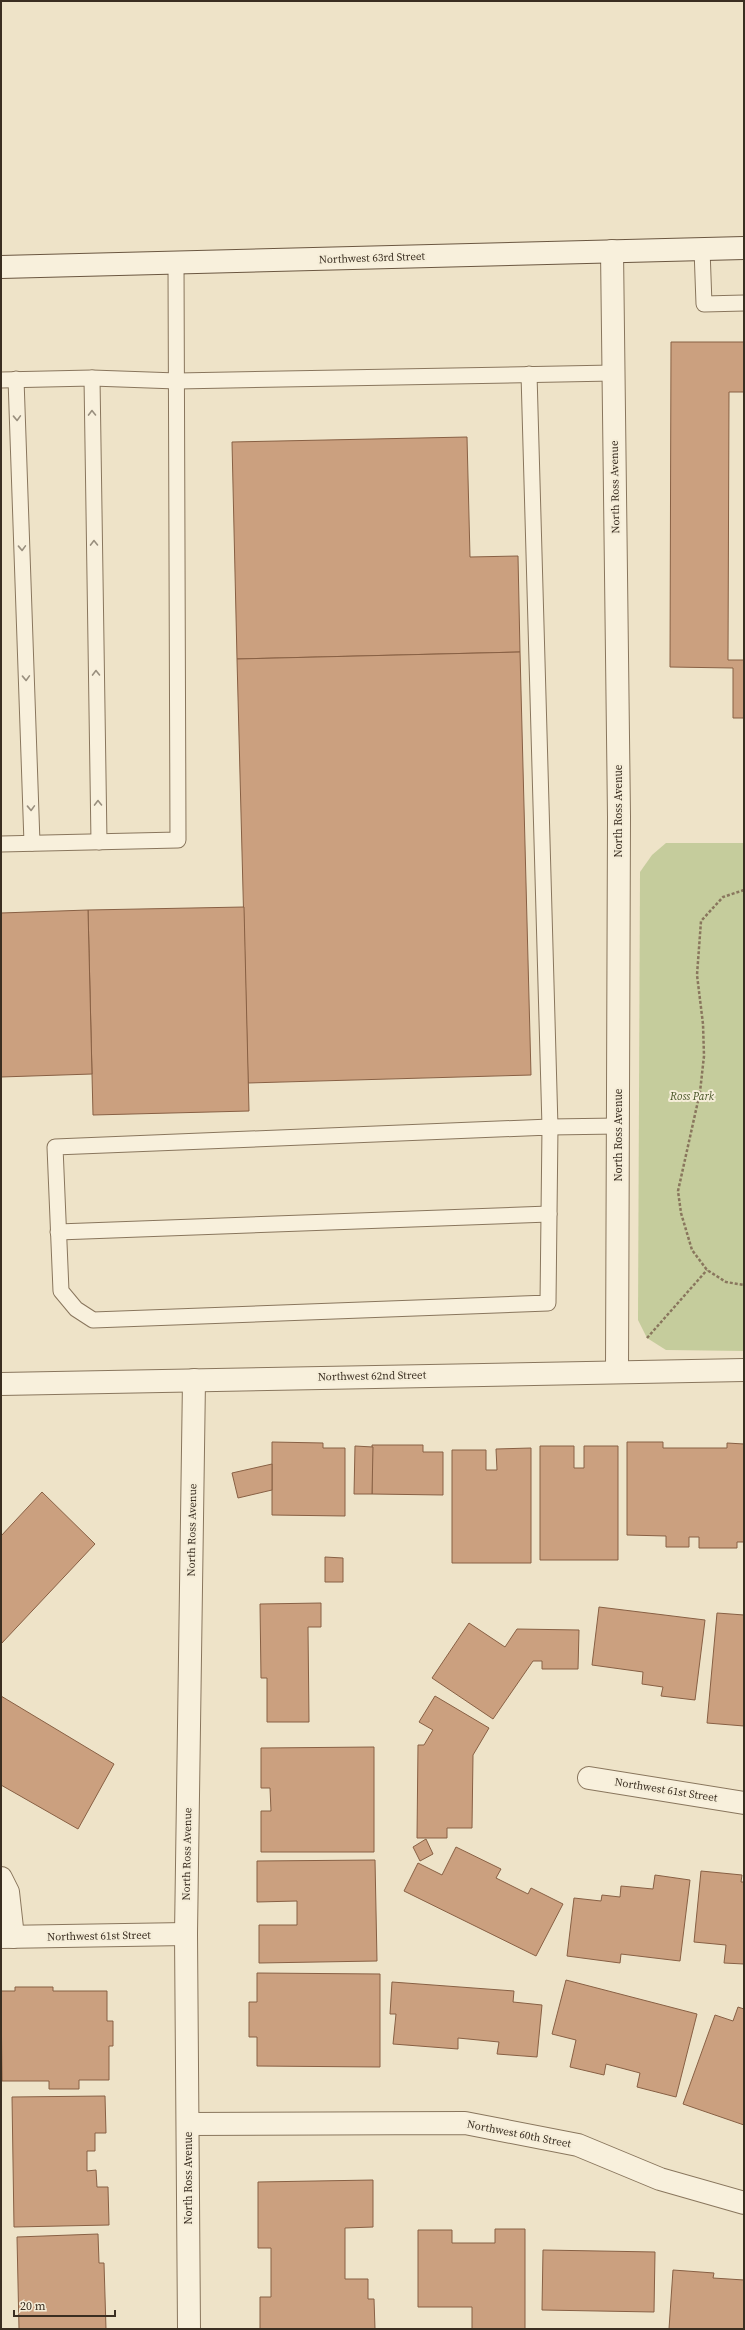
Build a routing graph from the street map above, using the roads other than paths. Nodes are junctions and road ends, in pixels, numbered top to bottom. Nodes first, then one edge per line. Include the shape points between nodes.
1 (744, 248) edge
2 (702, 249) junction
3 (612, 251) junction
4 (176, 263) junction
5 (1, 267) edge
6 (744, 303) edge
7 (613, 373) junction
8 (529, 374) junction
9 (92, 378) junction
10 (8, 380) edge
11 (177, 381) junction
12 (99, 842) junction
13 (1, 844) edge
14 (32, 844) junction
15 (618, 1126) junction
16 (550, 1127) junction
17 (549, 1214) junction
18 (58, 1232) junction
19 (744, 1370) edge
20 (617, 1371) junction
21 (194, 1380) junction
22 (1, 1384) edge
23 (589, 1778) dead end
24 (744, 1803) edge
25 (1, 1878) edge
26 (186, 1934) junction
27 (7, 1937) edge
28 (188, 2124) junction
29 (744, 2203) edge
30 (188, 2329) edge

1 - 2 street, Northwest 63rd Street
2 - 3 street, Northwest 63rd Street
2 - 6 lane via 704,304
3 - 4 street, Northwest 63rd Street
3 - 7 street, North Ross Avenue
4 - 5 street, Northwest 63rd Street
4 - 11 lane
7 - 8 lane
7 - 15 street, North Ross Avenue via 619,817
8 - 11 lane
8 - 16 lane
9 - 10 lane
9 - 11 lane
12 -> 9 lane
10 -> 14 lane
11 - 12 lane via 178,840
12 - 14 lane
13 - 14 lane
15 - 16 lane
15 - 20 street, North Ross Avenue
16 - 17 lane
16 - 18 lane via 55,1147
17 - 18 lane
17 - 18 lane via 548,1303 129,1319 93,1320 76,1309 61,1291
19 - 20 street, Northwest 62nd Street
20 - 21 street, Northwest 62nd Street
21 - 22 street, Northwest 62nd Street
21 - 26 street, North Ross Avenue
23 - 24 street, Northwest 61st Street
25 - 27 street, Northwest 61st Street via 8,1892
26 - 27 street, Northwest 61st Street
26 - 28 street, North Ross Avenue
28 - 29 street, Northwest 60th Street via 465,2123 578,2145 660,2179
28 - 30 street, North Ross Avenue

